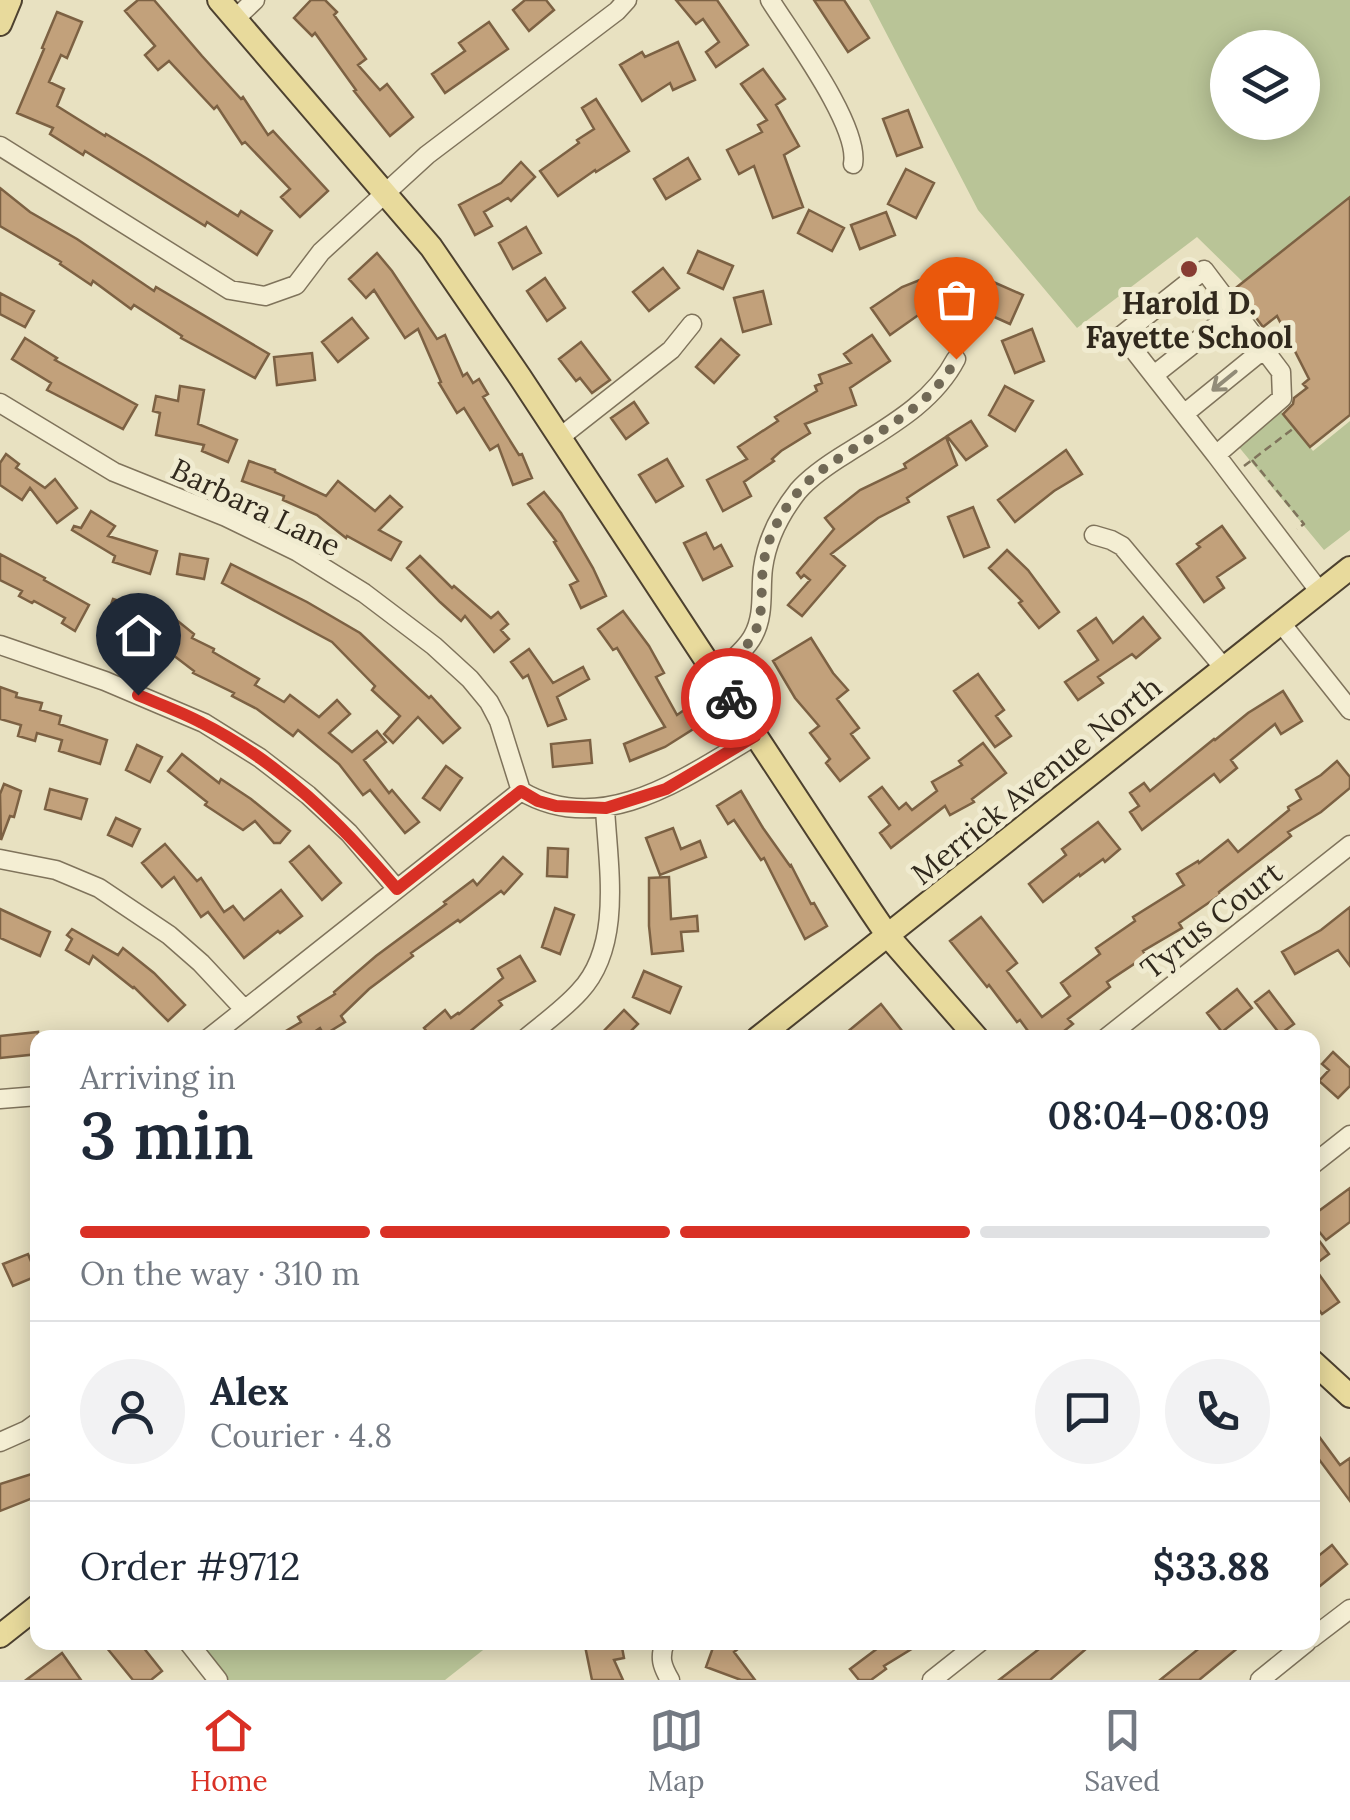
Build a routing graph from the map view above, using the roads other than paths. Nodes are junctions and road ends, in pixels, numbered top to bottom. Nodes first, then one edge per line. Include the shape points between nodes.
1 (10, 0) edge
2 (219, 0) edge
3 (254, 0) edge
4 (627, 0) edge
5 (770, 0) edge
6 (235, 18) junction
7 (0, 24) edge
8 (0, 146) edge
9 (853, 164) dead end
10 (383, 193) junction
11 (1235, 310) junction
12 (692, 324) dead end
13 (1264, 349) junction
14 (956, 359) dead end
15 (1154, 375) junction
16 (0, 403) edge
17 (1184, 414) junction
18 (559, 438) junction
19 (1216, 455) junction
20 (1094, 536) dead end
21 (1350, 568) edge
22 (1320, 592) junction
23 (1281, 623) junction
24 (0, 645) edge
25 (1224, 668) junction
26 (716, 675) junction
27 (1350, 710) edge
28 (755, 736) junction
29 (521, 791) junction
30 (606, 808) junction
31 (1350, 845) edge
32 (0, 859) edge
33 (397, 889) junction
34 (888, 936) junction
35 (244, 1010) junction
36 (219, 1030) edge
37 (535, 1030) edge
38 (768, 1030) edge
39 (970, 1030) edge
40 (1116, 1030) edge
41 (30, 1097) edge
42 (0, 1100) edge
43 (1350, 1135) edge
44 (1320, 1159) edge
45 (1320, 1373) edge
46 (1350, 1396) edge
47 (30, 1428) edge
48 (0, 1442) edge
49 (1350, 1608) edge
50 (30, 1612) edge
51 (1320, 1632) edge
52 (0, 1636) edge
53 (194, 1650) edge
54 (662, 1650) edge
55 (970, 1650) edge
56 (1298, 1650) edge
57 (218, 1680) edge
58 (670, 1680) edge
59 (932, 1680) edge
60 (1260, 1680) edge

1 - 7 main road
2 - 6 main road
3 - 6 street
4 - 10 street
5 - 9 street via 836,105 852,139
6 - 10 main road
8 - 10 street via 230,290 264,296 296,285
10 - 18 main road via 431,247
11 - 13 street
11 - 15 street
11 - 15 street via 1204,270 1122,335
12 - 18 street via 671,350
13 -> 17 street
13 - 19 street via 1281,372 1282,398
14 - 26 street via 911,412 801,488 770,538 754,635
15 - 17 street
16 - 29 street, Barbara Lane via 114,472 226,517 364,593 434,646 489,702
17 - 19 street
18 - 26 main road
19 - 22 street
20 - 25 street via 1122,546
21 - 22 main road, Merrick Avenue North
22 - 23 main road, Merrick Avenue North
23 - 25 main road, Merrick Avenue North
23 - 27 street
24 - 33 street via 204,723 308,795
25 - 34 main road, Merrick Avenue North
26 - 28 main road
28 - 30 street via 666,789
28 - 34 main road
29 - 30 street via 556,806
29 - 33 street
30 - 37 street via 608,936 582,990
31 - 40 street, Tyrus Court
32 - 35 street via 56,870 100,888 169,935
33 - 35 street
34 - 38 main road, Merrick Avenue North
34 - 39 main road
35 - 36 street
41 - 42 street
43 - 44 street
45 - 46 main road
47 - 48 street
49 - 51 street
50 - 52 main road
53 - 57 street
54 - 58 street
55 - 59 street
56 - 60 street

